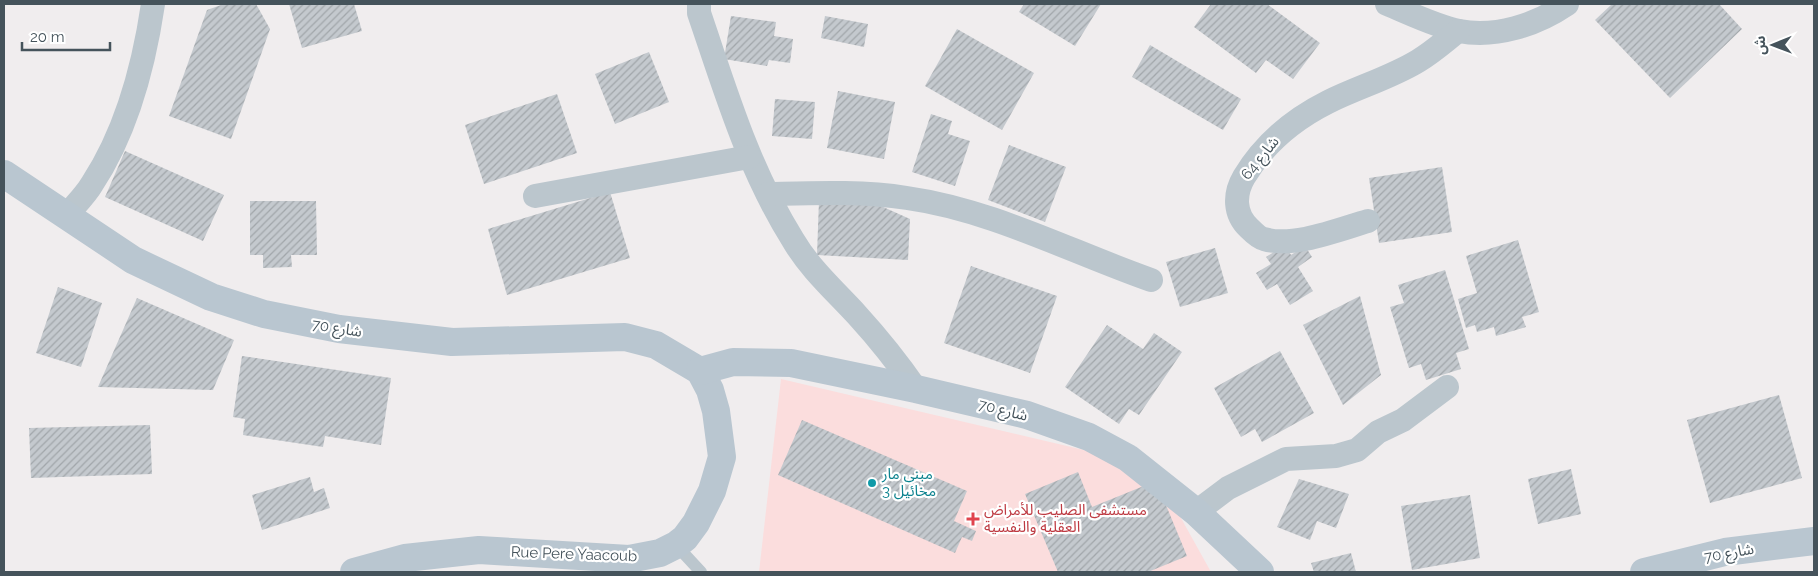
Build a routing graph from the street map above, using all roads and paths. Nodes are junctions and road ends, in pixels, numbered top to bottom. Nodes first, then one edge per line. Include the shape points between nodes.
1 (153, 4) edge
2 (699, 4) edge
3 (1387, 4) edge
4 (1567, 4) edge
5 (1458, 31) junction
6 (749, 157) junction
7 (4, 174) edge
8 (768, 194) junction
9 (535, 196) dead end
10 (66, 216) junction
11 (1368, 221) dead end
12 (1151, 280) dead end
13 (700, 371) junction
14 (1446, 387) dead end
15 (916, 389) junction
16 (1196, 512) junction
17 (1814, 542) edge
18 (676, 545) junction
19 (634, 565) edge
20 (354, 572) edge
21 (701, 572) edge
22 (1260, 572) edge
23 (1644, 572) edge

1 - 10 street via 135,88 116,137 92,184
2 - 6 street via 727,101
3 - 5 street
4 - 5 street via 1525,26 1489,33
5 - 11 street, شارع 64 via 1419,60 1328,102 1276,136 1239,185 1235,204 1248,227 1262,239 1278,242
6 - 8 street
6 - 9 street
7 - 10 street, شارع 70
8 - 12 street via 862,192 919,200 1002,222
8 - 15 street via 793,242 892,355
10 - 13 street, شارع 70 via 133,260 163,275 212,297 264,314 339,329 452,342 625,336 656,345
13 - 15 street, شارع 70 via 734,362 791,363
13 - 18 street, Rue Pere Yaacoub via 716,411 722,457 720,470 696,523
14 - 16 street via 1403,420 1378,432 1357,450 1336,456 1286,459 1228,488
15 - 16 street, شارع 70 via 1027,415 1089,437 1128,458
16 - 22 street, شارع 70
17 - 23 street, شارع 70 via 1725,552
18 - 19 street, Rue Pere Yaacoub
18 - 21 lane
19 - 20 street, Rue Pere Yaacoub via 479,550 405,558

